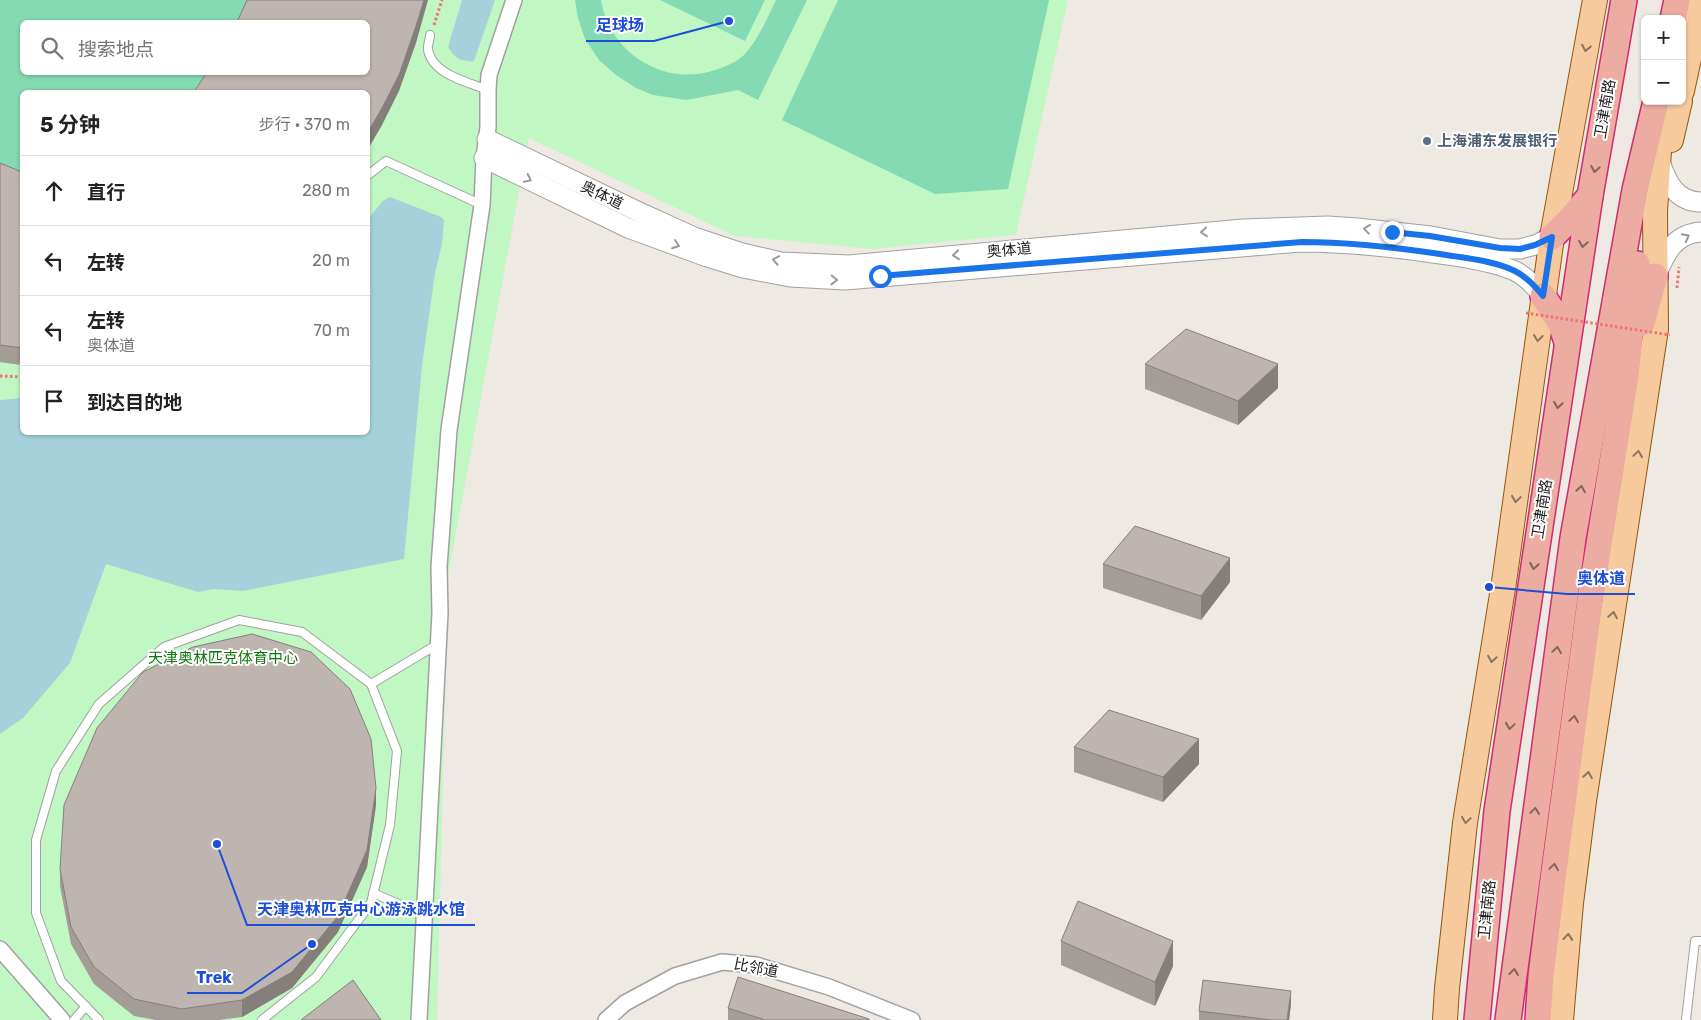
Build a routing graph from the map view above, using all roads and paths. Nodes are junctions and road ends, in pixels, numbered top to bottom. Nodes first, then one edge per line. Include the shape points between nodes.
1 (442, 0) edge
2 (514, 0) edge
3 (1595, 0) edge
4 (1624, 0) edge
5 (1677, 0) edge
6 (1701, 2) edge
7 (1674, 15) edge
8 (430, 35) joint
9 (1686, 72) edge
10 (488, 90) junction
11 (1658, 105) edge
12 (1658, 105) edge
13 (1659, 105) edge
14 (1679, 105) edge
15 (486, 148) junction
16 (1661, 163) junction
17 (370, 173) edge
18 (1590, 196) junction
19 (1701, 202) edge
20 (482, 205) junction
21 (1701, 232) edge
22 (1552, 237) junction
23 (1656, 276) junction
24 (1543, 296) junction
25 (1526, 313) dead end
26 (1670, 335) dead end
27 (1568, 343) junction
28 (0, 376) edge
29 (1626, 376) junction
30 (20, 377) edge
31 (438, 644) junction
32 (371, 684) junction
33 (373, 892) junction
34 (424, 915) junction
35 (1701, 941) edge
36 (0, 949) edge
37 (86, 1006) junction
38 (62, 1020) edge
39 (74, 1020) edge
40 (100, 1020) edge
41 (262, 1020) edge
42 (419, 1020) edge
43 (606, 1020) edge
44 (912, 1020) edge
45 (1445, 1020) edge
46 (1477, 1020) edge
47 (1508, 1020) edge
48 (1538, 1020) edge
49 (1561, 1020) edge
50 (1686, 1020) edge

1 - 8 path
2 - 10 street via 489,75
3 -> 22 main road
4 -> 18 highway, 卫津南路
5 - 7 highway
6 - 9 main road
8 - 10 lane via 427,50 434,63 445,73
10 - 15 street
11 - 29 highway via 1641,226
47 -> 12 highway via 1573,538 1635,190
13 - 16 main road
14 - 16 main road via 1672,138
15 - 20 street
22 -> 15 street, 奥体道 via 1520,249 1358,228 1243,228 849,266 781,262 694,237
15 -> 24 street via 628,228 744,268 790,277 845,280 1302,242 1343,242 1437,253 1495,265 1515,271 1532,282
16 - 19 street via 1672,188 1690,201
16 - 23 main road via 1656,192
17 - 20 lane via 386,161
18 - 22 highway
18 -> 27 highway, 卫津南路
20 - 31 street via 450,430 439,567
23 -> 21 street via 1674,243 1690,233
22 - 24 main road
23 - 29 highway
49 -> 23 main road via 1584,802 1656,329
24 - 27 highway via 1561,324
24 -> 45 main road via 1504,582 1465,823
25 - 26 path, bridge
27 -> 46 highway, 卫津南路 via 1497,811
28 - 30 path
48 -> 29 highway via 1540,976 1590,600
31 - 32 lane
31 - 34 street
32 - 33 lane via 397,751 390,825
32 - 37 lane via 302,632 239,620 164,647 99,704 56,771 36,840 36,913 61,981
33 - 34 lane
33 - 41 lane via 371,904 316,977
34 - 42 street
35 - 50 lane via 1695,942
36 - 38 street
37 - 39 lane
37 - 40 lane
43 - 44 street, 比邻道 via 625,1003 675,976 722,962 756,965 829,987

